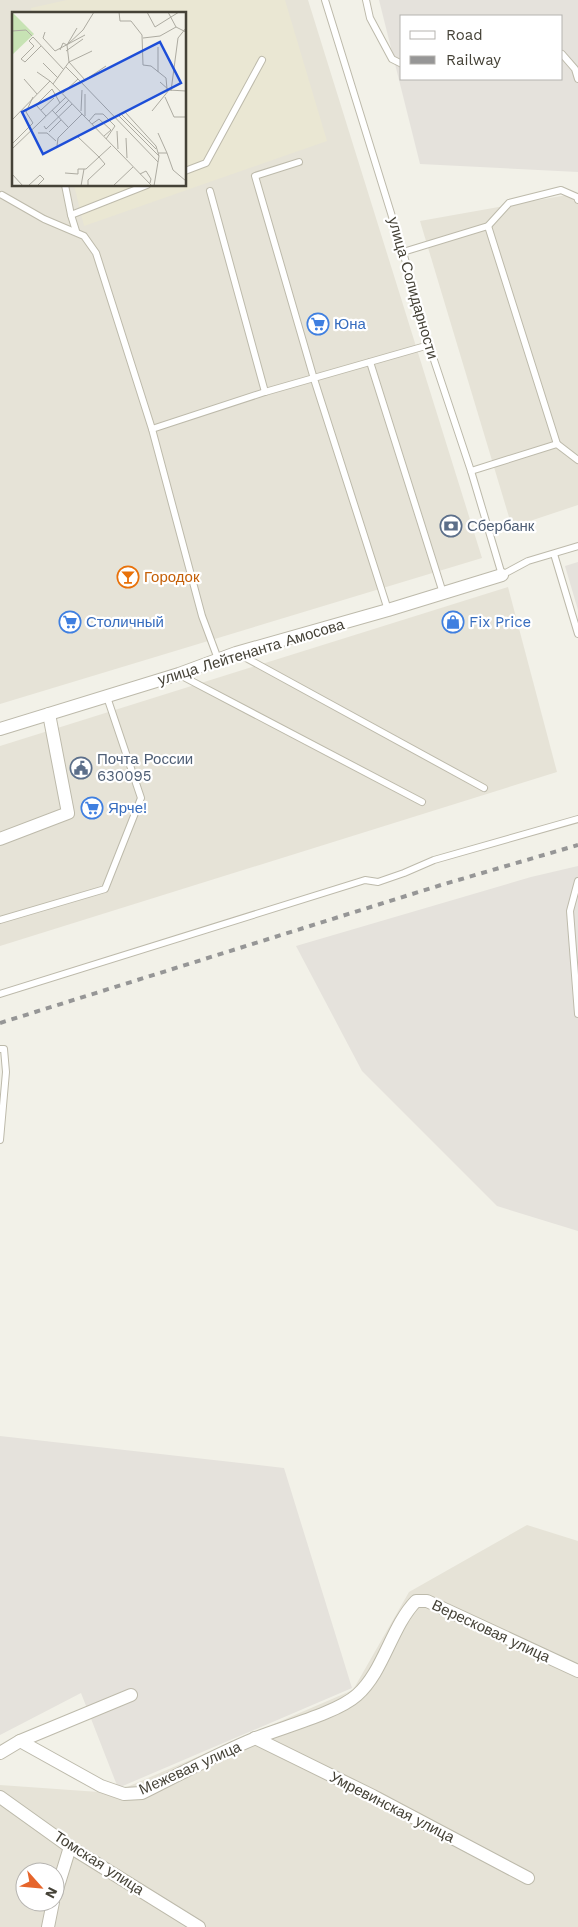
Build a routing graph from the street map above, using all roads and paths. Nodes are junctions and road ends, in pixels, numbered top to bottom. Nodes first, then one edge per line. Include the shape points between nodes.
1 (325, 0) edge
2 (366, 0) edge
3 (563, 55) edge
4 (262, 60) dead end
5 (400, 63) edge
6 (578, 79) edge
7 (299, 162) dead end
8 (186, 171) edge
9 (65, 186) edge
10 (144, 186) edge
11 (210, 191) dead end
12 (2, 195) dead end
13 (578, 200) edge
14 (71, 215) junction
15 (488, 226) junction
16 (76, 232) junction
17 (403, 252) junction
18 (429, 345) junction
19 (370, 362) junction
20 (314, 379) junction
21 (265, 392) junction
22 (152, 428) junction
23 (557, 444) junction
24 (578, 460) edge
25 (470, 471) junction
26 (578, 546) edge
27 (554, 554) junction
28 (502, 575) junction
29 (443, 593) junction
30 (388, 610) junction
31 (578, 634) edge
32 (236, 653) junction
33 (218, 659) junction
34 (179, 674) junction
35 (106, 697) junction
36 (49, 714) junction
37 (0, 729) edge
38 (484, 788) dead end
39 (422, 802) dead end
40 (578, 819) edge
41 (0, 839) edge
42 (578, 881) edge
43 (0, 920) edge
44 (0, 994) edge
45 (578, 1014) edge
46 (0, 1049) edge
47 (2, 1095) edge
48 (0, 1140) edge
49 (578, 1671) edge
50 (131, 1695) dead end
51 (337, 1707) joint
52 (255, 1738) junction
53 (20, 1741) junction
54 (0, 1753) edge
55 (0, 1796) edge
56 (70, 1847) junction
57 (65, 1863) edge
58 (528, 1878) dead end
59 (51, 1912) edge
60 (48, 1927) edge
61 (199, 1927) edge

1 - 17 lane, улица Солидарности
2 - 5 lane via 370,18 392,59
3 - 6 lane via 575,69
4 - 8 lane via 206,164
7 - 20 lane via 255,176
9 - 14 lane
10 - 14 lane
11 - 21 lane
12 - 16 lane via 44,219
13 - 15 lane via 561,190 509,203
14 - 16 lane
15 - 17 lane
15 - 23 lane
16 - 22 lane via 84,236 96,253
17 - 18 lane, улица Солидарности
18 - 19 lane
18 - 25 lane, улица Солидарности
19 - 20 lane
19 - 29 lane
20 - 21 lane
20 - 30 lane
21 - 22 lane
22 - 33 lane via 202,616
23 - 24 lane
23 - 25 lane
25 - 28 lane, улица Солидарности
26 - 27 lane
27 - 28 lane via 528,561
27 - 31 lane
28 - 29 street, улица Лейтенанта Амосова
29 - 30 street, улица Лейтенанта Амосова
30 - 32 street, улица Лейтенанта Амосова
32 - 33 street, улица Лейтенанта Амосова
32 - 38 lane
33 - 34 street, улица Лейтенанта Амосова
34 - 35 street, улица Лейтенанта Амосова
34 - 39 lane
35 - 36 street, улица Лейтенанта Амосова
35 - 43 lane via 141,798 105,889
36 - 37 street, улица Лейтенанта Амосова
36 - 41 street via 68,813
40 - 44 lane via 434,860 378,882 365,880
42 - 45 lane via 570,911
46 - 47 lane via 4,1049 6,1072
47 - 48 lane
49 - 51 street, Вересковая улица via 427,1601 416,1601 406,1611 373,1674 358,1695
50 - 53 street
51 - 52 street, Межевая улица
52 - 53 street, Межевая улица via 142,1792 124,1794 101,1786
52 - 58 street, Умревинская улица
53 - 54 street
55 - 56 street, Томская улица
56 - 57 street
56 - 61 street, Томская улица
59 - 60 street

